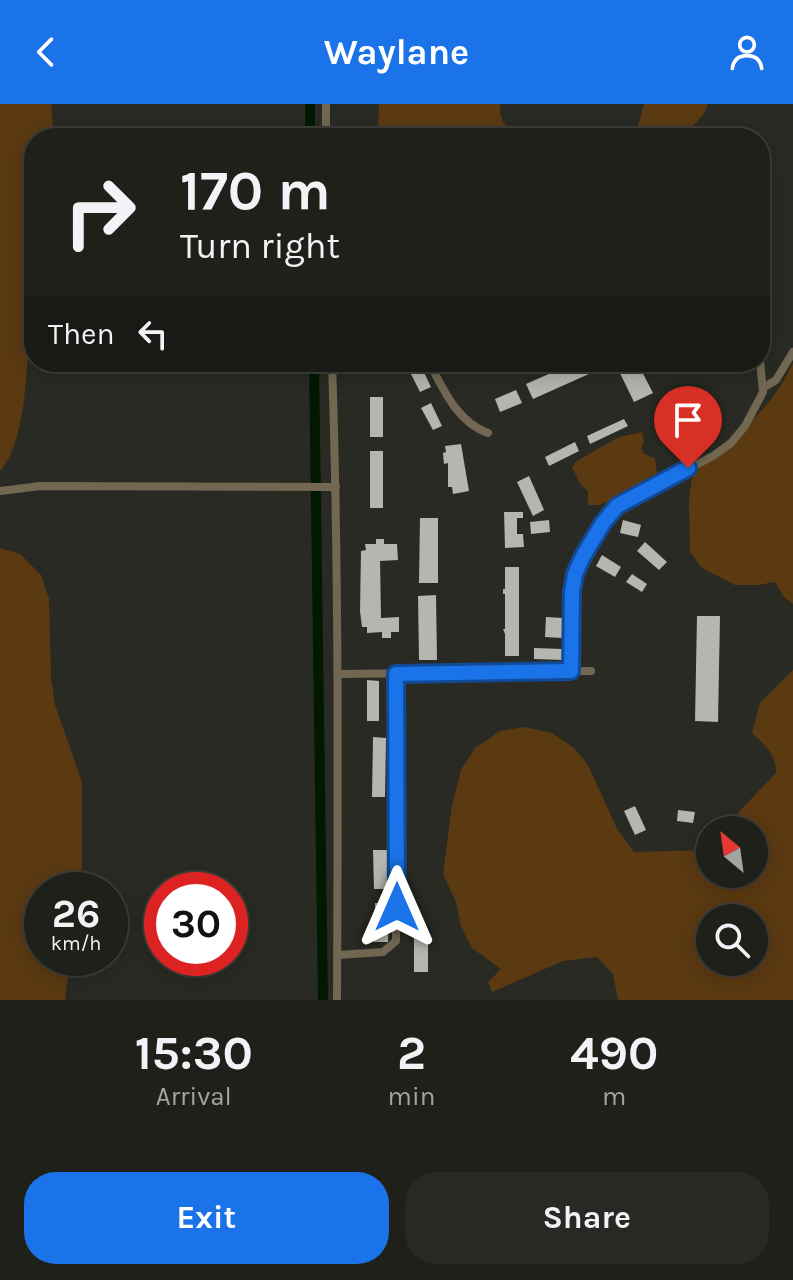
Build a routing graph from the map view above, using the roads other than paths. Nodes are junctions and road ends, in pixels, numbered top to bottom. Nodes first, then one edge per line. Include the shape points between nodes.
1 (326, 104) edge
2 (326, 128) edge
3 (793, 352) edge
4 (332, 372) edge
5 (435, 372) edge
6 (761, 372) edge
7 (763, 388) junction
8 (488, 433) dead end
9 (333, 487) junction
10 (0, 491) edge
11 (571, 671) junction
12 (591, 671) dead end
13 (338, 674) junction
14 (396, 674) junction
15 (338, 955) junction
16 (337, 1000) edge

1 - 2 street
3 - 7 street via 776,380
4 - 9 street
5 - 8 street via 458,412
6 - 7 street
7 - 11 street via 731,443 617,506 603,523 575,574
9 - 10 street via 40,486
9 - 13 street
11 - 12 street
11 - 14 street
13 - 14 street
13 - 15 street
14 - 15 street via 396,941 383,952
15 - 16 street

